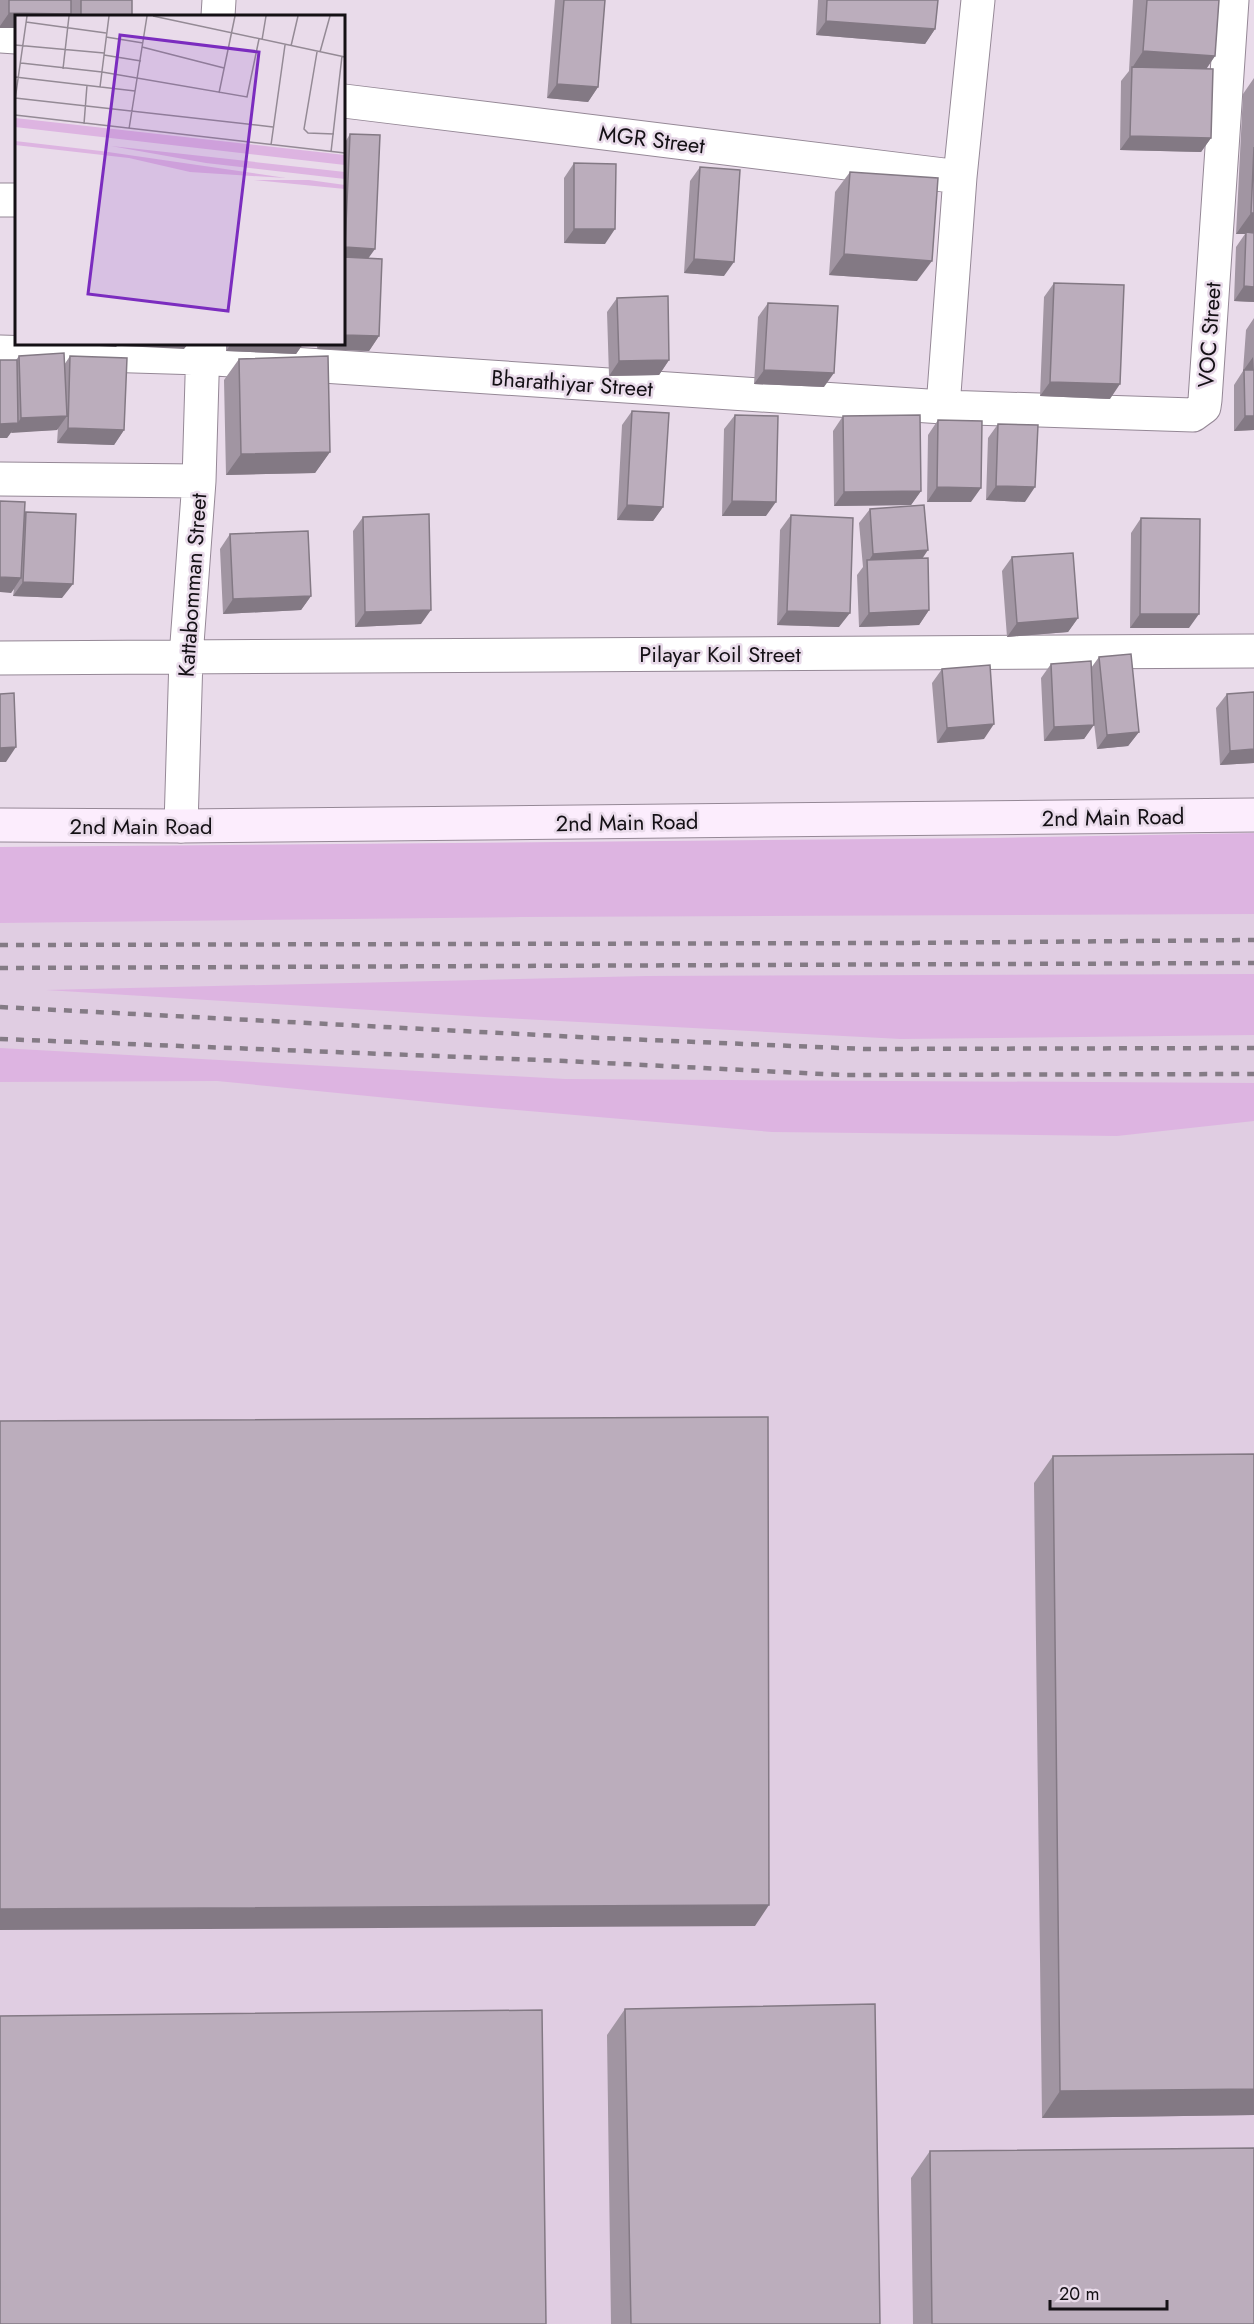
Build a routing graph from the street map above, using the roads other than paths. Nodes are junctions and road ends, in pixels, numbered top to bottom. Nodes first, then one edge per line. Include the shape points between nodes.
1 (219, 0) edge
2 (978, 0) edge
3 (1232, 0) edge
4 (218, 15) edge
5 (0, 36) edge
6 (15, 37) edge
7 (345, 101) edge
8 (960, 177) junction
9 (202, 351) edge
10 (0, 352) edge
11 (943, 408) junction
12 (0, 479) edge
13 (198, 481) junction
14 (1254, 651) edge
15 (186, 657) junction
16 (0, 658) edge
17 (1254, 815) edge
18 (0, 825) edge
19 (181, 826) junction

1 - 4 street
2 - 8 street
3 - 11 street, VOC Street via 1204,407 1193,415
5 - 6 street
7 - 8 street, MGR Street
8 - 11 street
9 - 10 street, Bharathiyar Street
9 - 11 street, Bharathiyar Street
9 - 13 street, Kattabomman Street
12 - 13 street
13 - 15 street, Kattabomman Street
14 - 15 street, Pilayar Koil Street
15 - 16 street, Pilayar Koil Street
15 - 19 street, Kattabomman Street
17 - 19 street, 2nd Main Road
18 - 19 street, 2nd Main Road

